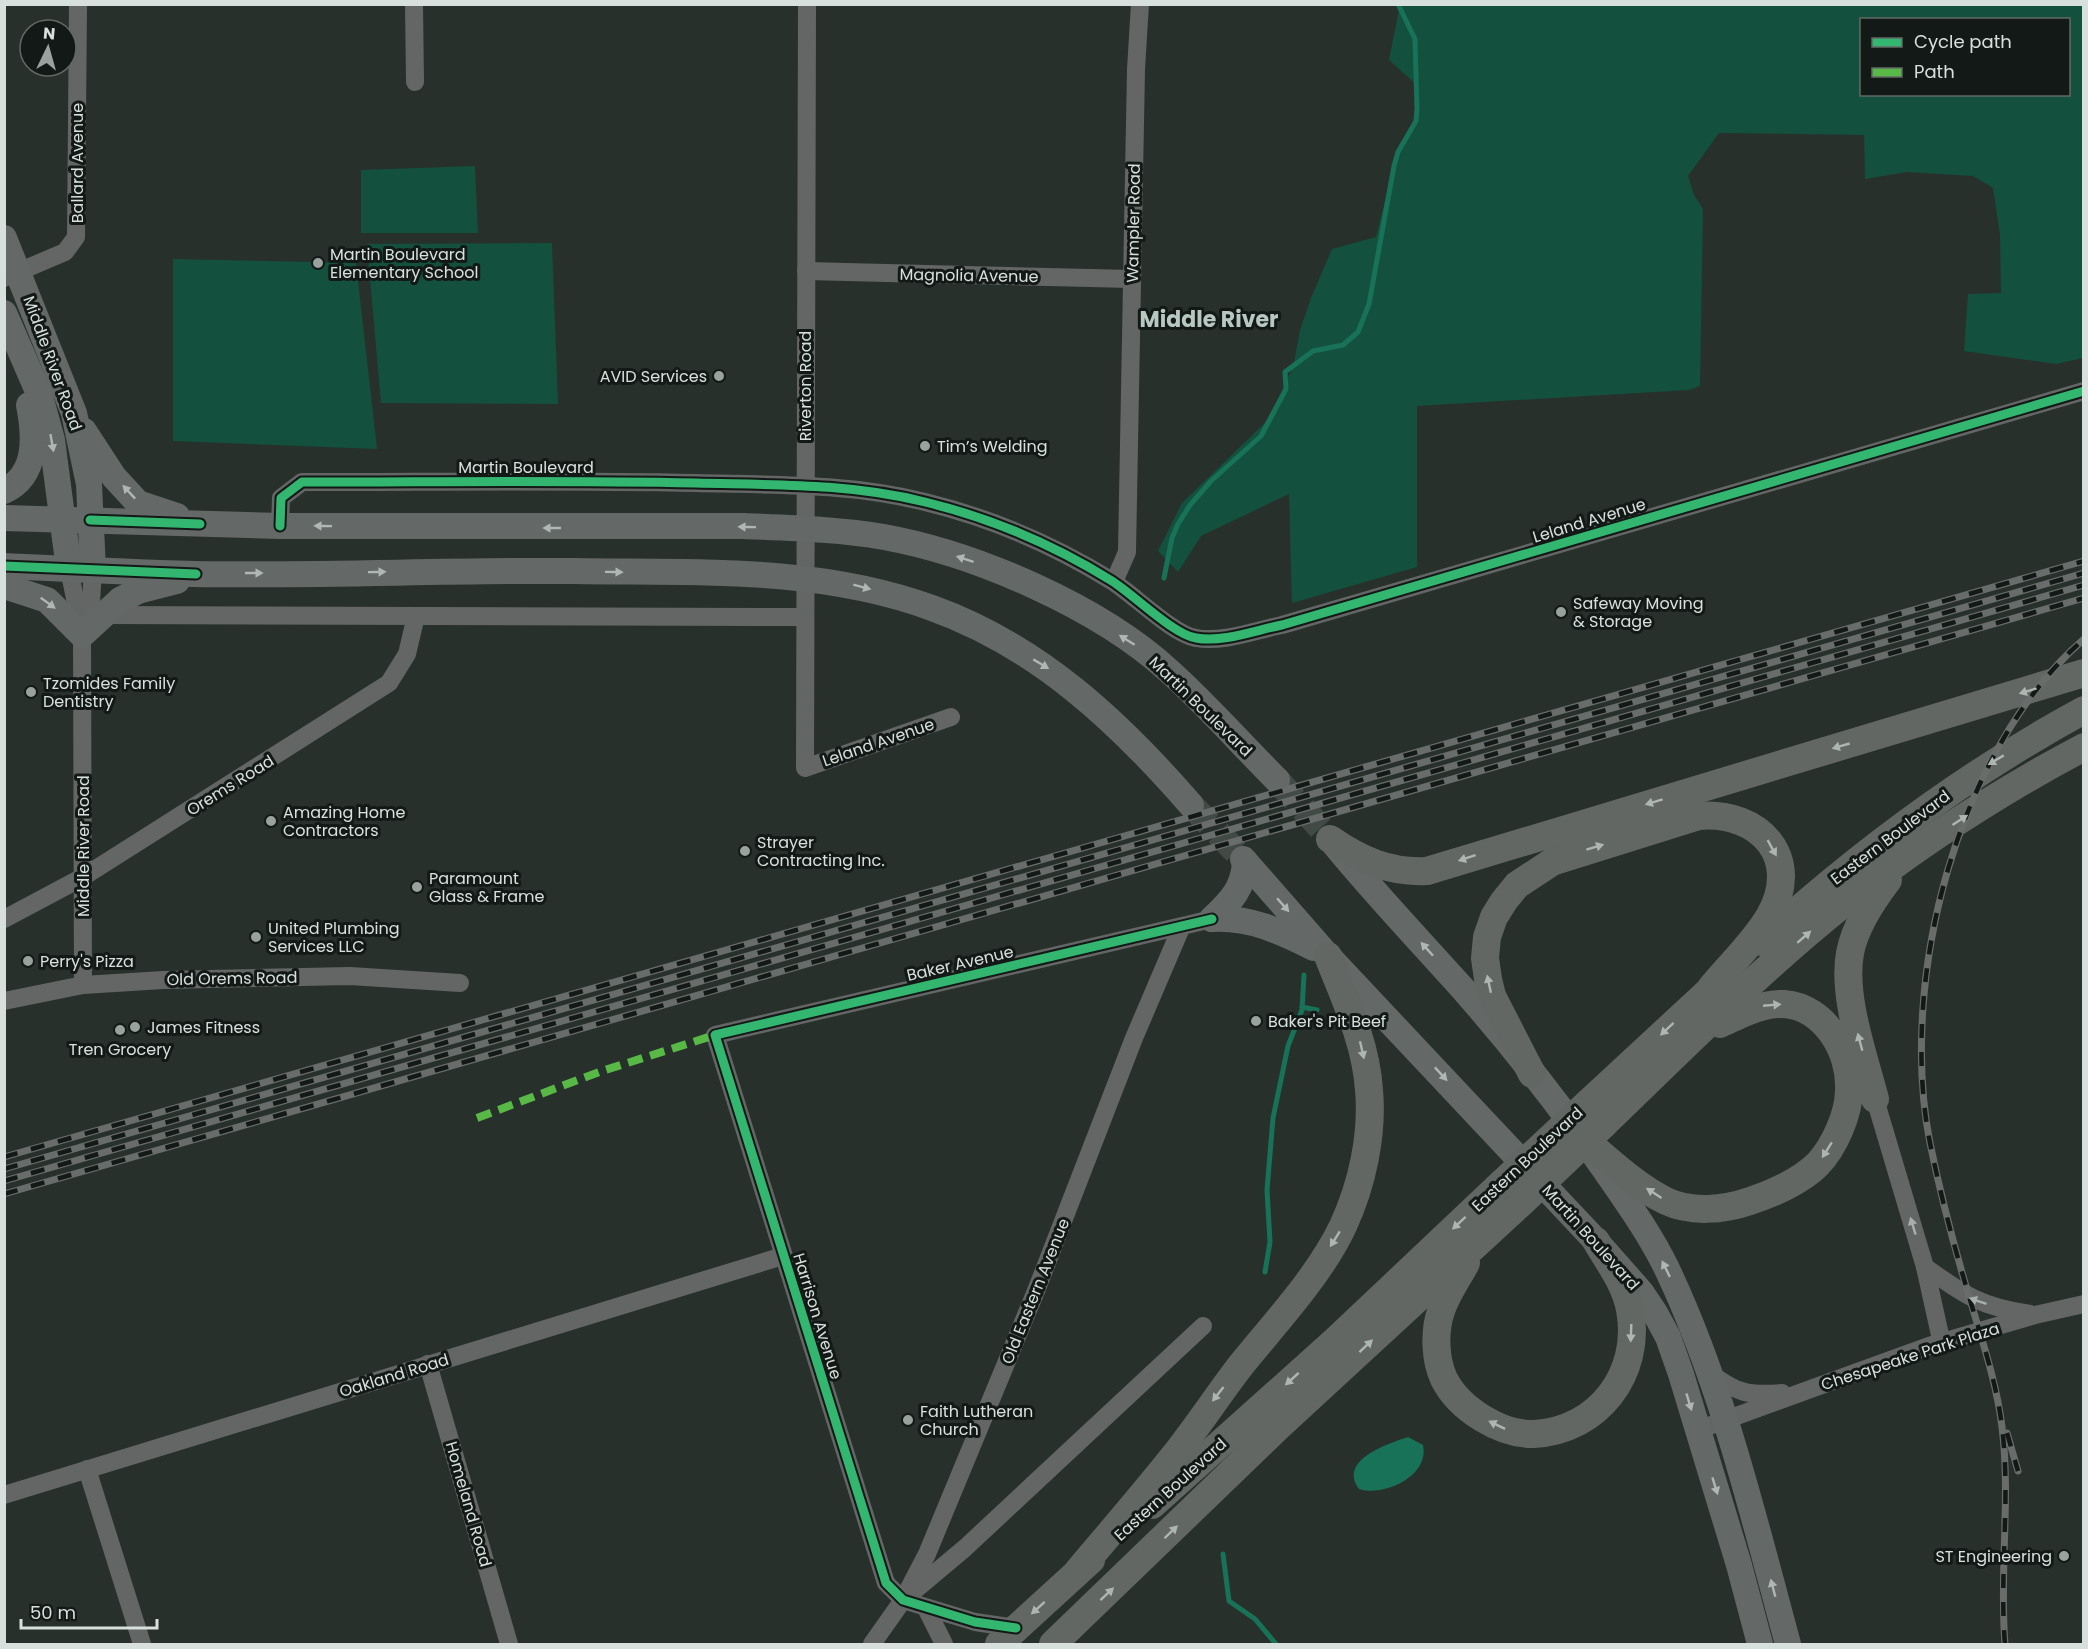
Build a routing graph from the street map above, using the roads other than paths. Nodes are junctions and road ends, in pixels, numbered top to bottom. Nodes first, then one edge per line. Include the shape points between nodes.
1 (78, 4) edge
2 (414, 4) edge
3 (807, 4) edge
4 (1140, 4) edge
5 (415, 82) dead end
6 (4, 238) edge
7 (806, 271) junction
8 (12, 275) edge
9 (1132, 279) junction
10 (4, 313) edge
11 (11, 346) edge
12 (2084, 391) edge
13 (74, 413) junction
14 (805, 484) junction
15 (4, 491) edge
16 (4, 518) edge
17 (63, 520) junction
18 (90, 520) junction
19 (200, 524) junction
20 (280, 525) junction
21 (805, 528) junction
22 (4, 566) edge
23 (81, 570) junction
24 (196, 574) junction
25 (805, 577) junction
26 (1114, 582) junction
27 (4, 586) edge
28 (104, 615) junction
29 (416, 616) junction
30 (805, 617) junction
31 (82, 635) junction
32 (2084, 673) edge
33 (2077, 716) edge
34 (951, 717) dead end
35 (2084, 747) edge
36 (805, 768) joint
37 (1277, 780) tunnel mouth
38 (1191, 805) tunnel mouth
39 (1329, 837) joint
40 (1906, 856) junction
41 (83, 877) junction
42 (4, 919) edge
43 (1212, 919) junction
44 (1181, 928) junction
45 (1328, 956) junction
46 (460, 983) dead end
47 (83, 985) junction
48 (1710, 989) junction
49 (4, 1001) edge
50 (1698, 1033) junction
51 (715, 1035) joint
52 (1532, 1074) junction
53 (1875, 1099) joint
54 (1591, 1122) junction
55 (1511, 1193) junction
56 (1596, 1241) junction
57 (1477, 1242) junction
58 (783, 1256) junction
59 (1925, 1267) junction
60 (2084, 1304) edge
61 (2035, 1315) junction
62 (1203, 1326) dead end
63 (1942, 1344) junction
64 (428, 1364) junction
65 (1707, 1370) junction
66 (1805, 1390) junction
67 (1725, 1422) junction
68 (1698, 1430) junction
69 (87, 1469) junction
70 (4, 1495) edge
71 (1078, 1571) junction
72 (903, 1600) junction
73 (926, 1608) junction
74 (1008, 1636) edge
75 (142, 1644) edge
76 (509, 1644) edge
77 (872, 1644) edge
78 (944, 1644) edge
79 (1053, 1644) edge
80 (1760, 1644) edge
81 (1788, 1644) edge

1 - 8 street, Ballard Avenue via 76,237 65,252
2 - 5 street
3 - 7 street, Riverton Road
4 - 9 street, Wampler Road
6 - 8 main road, Middle River Road
7 - 9 street, Magnolia Avenue
7 - 14 street, Riverton Road
8 - 13 main road, Middle River Road
9 - 26 street, Wampler Road via 1127,552
10 - 11 main road, Middle River Road
11 - 15 main road via 32,423 34,448 27,471
11 -> 17 main road, Middle River Road via 40,396 50,431
12 - 26 street, Leland Avenue via 1282,625 1218,638 1188,636
13 - 18 main road, Middle River Road via 89,484
19 -> 13 main road via 138,502 114,477
14 - 20 street, Martin Boulevard via 302,482 281,498
14 - 21 street, Riverton Road
14 - 26 street, Leland Avenue via 886,494 985,519 1049,546
16 - 17 main road, Martin Boulevard
17 - 18 main road, Martin Boulevard
17 - 23 main road, Middle River Road
18 - 19 main road, Martin Boulevard
18 - 23 main road, Middle River Road
19 - 20 main road, Martin Boulevard
21 -> 20 main road, Martin Boulevard
21 - 25 street, Riverton Road
37 -> 21 main road, Martin Boulevard via 1144,650 1055,596 923,545
22 - 23 main road
23 - 24 main road
23 - 31 street, Middle River Road
24 -> 25 main road via 519,571
24 - 28 main road via 138,591 120,600
25 - 30 street, Riverton Road
25 -> 38 main road via 902,597 1005,642 1086,697 1148,754
27 -> 31 main road via 47,600
28 - 29 street
28 - 31 main road
29 - 30 street
29 - 41 street, Orems Road via 407,654 389,683
30 - 36 street, Riverton Road
31 - 41 street, Middle River Road
32 -> 39 main road via 1427,871 1392,870 1372,864
33 -> 48 main road, Eastern Boulevard via 1986,766 1897,830 1816,893
34 - 36 street, Leland Avenue
40 -> 35 main road, Eastern Boulevard
52 -> 39 main road
50 -> 40 main road, Eastern Boulevard via 1806,935
53 -> 40 main road via 1854,1019 1850,954 1857,930 1874,898
41 - 42 street, Orems Road
41 - 47 street, Middle River Road
43 - 44 street, Baker Avenue
43 - 45 main road via 1251,921
43 -> 45 main road, Martin Boulevard via 1242,884 1244,860
44 - 51 street, Baker Avenue
44 - 72 street, Old Eastern Avenue via 946,1509
45 -> 56 main road, Martin Boulevard
45 -> 71 main road via 1358,1035 1370,1089 1364,1158 1351,1208 1306,1282 1175,1454
46 - 47 street, Old Orems Road via 350,976
47 - 49 street, Old Orems Road
52 -> 48 main road via 1492,996 1485,958 1494,917 1516,885 1551,862 1699,816 1739,819 1760,830 1773,845 1779,862 1776,899 1769,917
48 -> 54 main road, Eastern Boulevard
50 - 54 main road, Eastern Boulevard
50 -> 54 main road via 1760,1006 1785,1004 1808,1010 1826,1023 1848,1072 1850,1090 1846,1114 1817,1164 1765,1196 1738,1205 1700,1209 1667,1201 1629,1176
51 - 58 street, Harrison Avenue
52 - 54 main road
59 -> 53 street
54 - 55 main road, Eastern Boulevard, bridge
65 -> 54 main road via 1666,1268
55 - 57 main road, Eastern Boulevard
55 -> 71 main road, Eastern Boulevard via 1336,1340
56 -> 57 main road via 1625,1292 1630,1310 1632,1328 1625,1372 1615,1390 1583,1420 1564,1429 1533,1434 1509,1431 1473,1412 1444,1379 1438,1355 1441,1310
56 -> 68 main road, Martin Boulevard via 1641,1292 1668,1337
79 -> 57 main road, Eastern Boulevard
58 - 64 street, Oakland Road
58 - 72 street, Harrison Avenue via 886,1583
61 -> 59 street via 1970,1299
59 - 63 street
60 - 61 street, Chesapeake Park Plaza
61 - 63 street, Chesapeake Park Plaza
62 - 72 street via 965,1548
63 - 66 street, Chesapeake Park Plaza
64 - 69 street, Oakland Road
64 - 76 street, Homeland Road
65 - 66 street, Chesapeake Park Plaza via 1727,1386 1748,1395
65 - 67 main road
66 - 67 street, Chesapeake Park Plaza
67 - 68 street, Chesapeake Park Plaza
81 -> 67 main road
68 -> 80 main road
69 - 70 street, Oakland Road
69 - 75 street
71 -> 74 main road, Eastern Boulevard
72 - 73 street
72 - 77 street, Old Eastern Avenue
73 - 74 street
73 - 78 street

